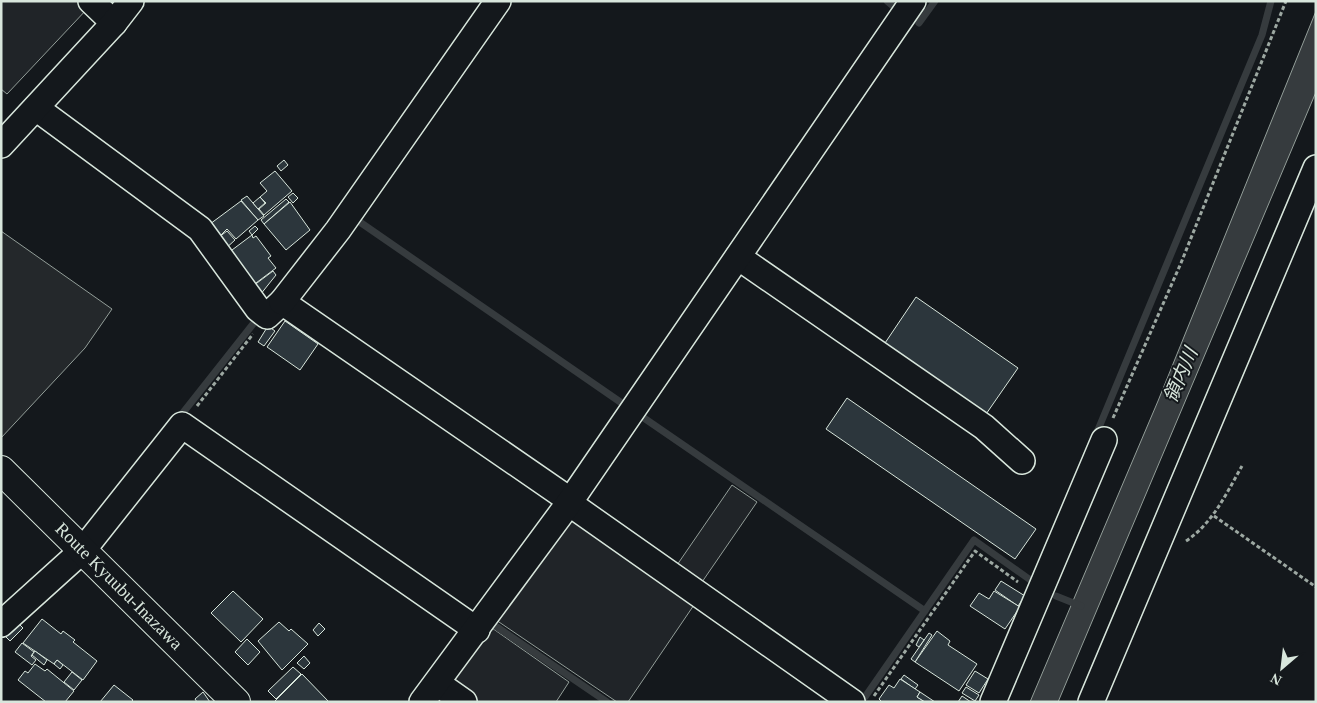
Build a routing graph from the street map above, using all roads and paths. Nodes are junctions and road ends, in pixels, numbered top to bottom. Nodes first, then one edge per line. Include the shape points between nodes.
1 (91, 1) edge
2 (131, 1) edge
3 (498, 1) edge
4 (1286, 1) edge
5 (912, 2) edge
6 (114, 23) junction
7 (36, 108) junction
8 (1, 146) edge
9 (1316, 168) edge
10 (738, 257) junction
11 (275, 309) junction
12 (182, 425) junction
13 (1104, 440) joint
14 (1022, 461) dead end
15 (1242, 466) dead end
16 (1, 470) edge
17 (570, 502) junction
18 (1214, 516) junction
19 (1158, 539) junction
20 (83, 550) junction
21 (1316, 587) edge
22 (1037, 595) junction
23 (1, 624) edge
24 (477, 630) junction
25 (430, 692) edge
26 (1100, 698) edge
27 (236, 702) edge
28 (464, 702) edge
29 (852, 702) edge
30 (870, 702) edge
31 (993, 702) edge

1 - 6 street
2 - 6 street
3 - 11 street via 338,230
4 - 13 path via 1181,263
5 - 10 street
6 - 7 street
7 - 8 street
7 - 11 street via 200,229 258,309
9 - 19 street
10 - 14 street via 984,427
10 - 17 street
11 - 12 path
11 - 17 street
12 - 20 street
12 - 24 street
13 - 22 street
15 - 18 path
16 - 20 main road, Route Kyuubu-Inazawa
17 - 24 street
17 - 29 street
18 - 19 path via 1181,544
18 - 21 path
19 - 26 street
20 - 23 street
20 - 27 main road, Route Kyuubu-Inazawa
22 - 30 path via 975,551
22 - 31 street
24 - 25 street
25 - 28 street

